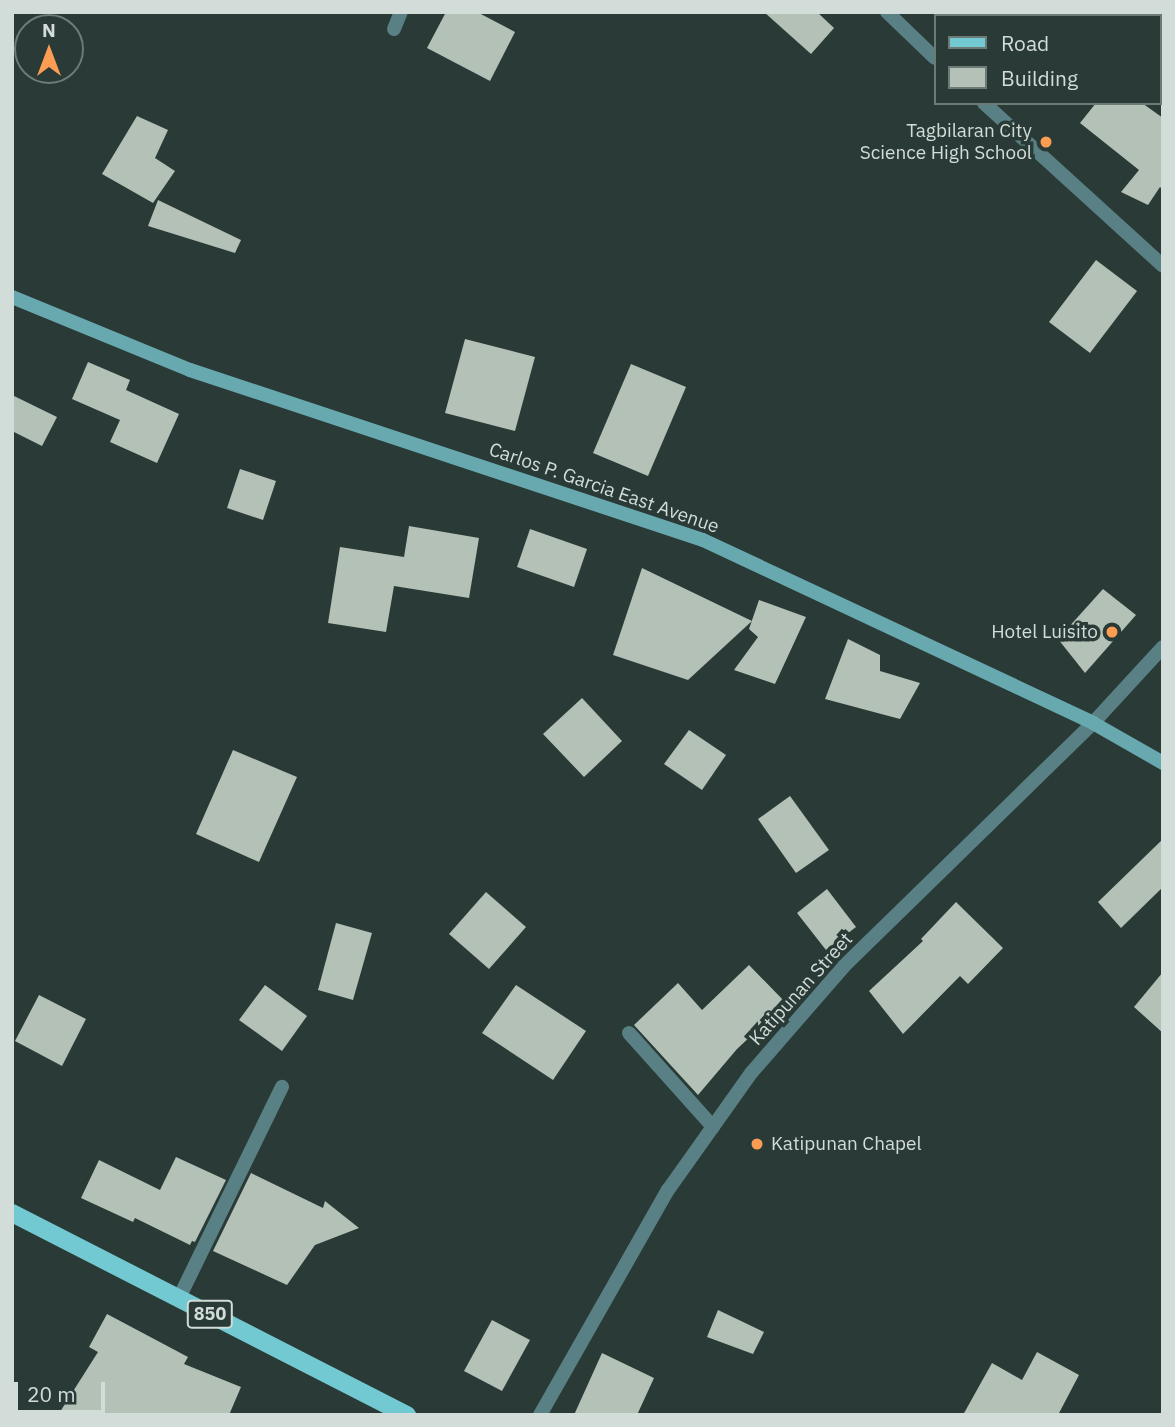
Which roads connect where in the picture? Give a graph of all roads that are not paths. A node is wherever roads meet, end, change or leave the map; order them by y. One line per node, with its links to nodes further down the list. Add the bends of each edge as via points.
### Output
1 (401, 12): 3 (street)
2 (887, 12): 4 (street)
3 (394, 29)
4 (934, 57)
5 (986, 105): 6 (street)
6 (1163, 267)
7 (12, 297): 9 (main road, Carlos P. Garcia East Avenue, via 190,370 703,540)
8 (1163, 646): 9 (street, Katipunan Street)
9 (1093, 723): 10 (main road, Carlos P. Garcia East Avenue); 13 (street, Katipunan Street, via 844,966 752,1072)
10 (1163, 763)
11 (629, 1033): 13 (street)
12 (282, 1087): 15 (street)
13 (713, 1127): 17 (street, Katipunan Street, via 668,1190)
14 (12, 1213): 15 (main road, 850)
15 (179, 1298): 16 (main road, 850)
16 (407, 1415)
17 (540, 1415)

